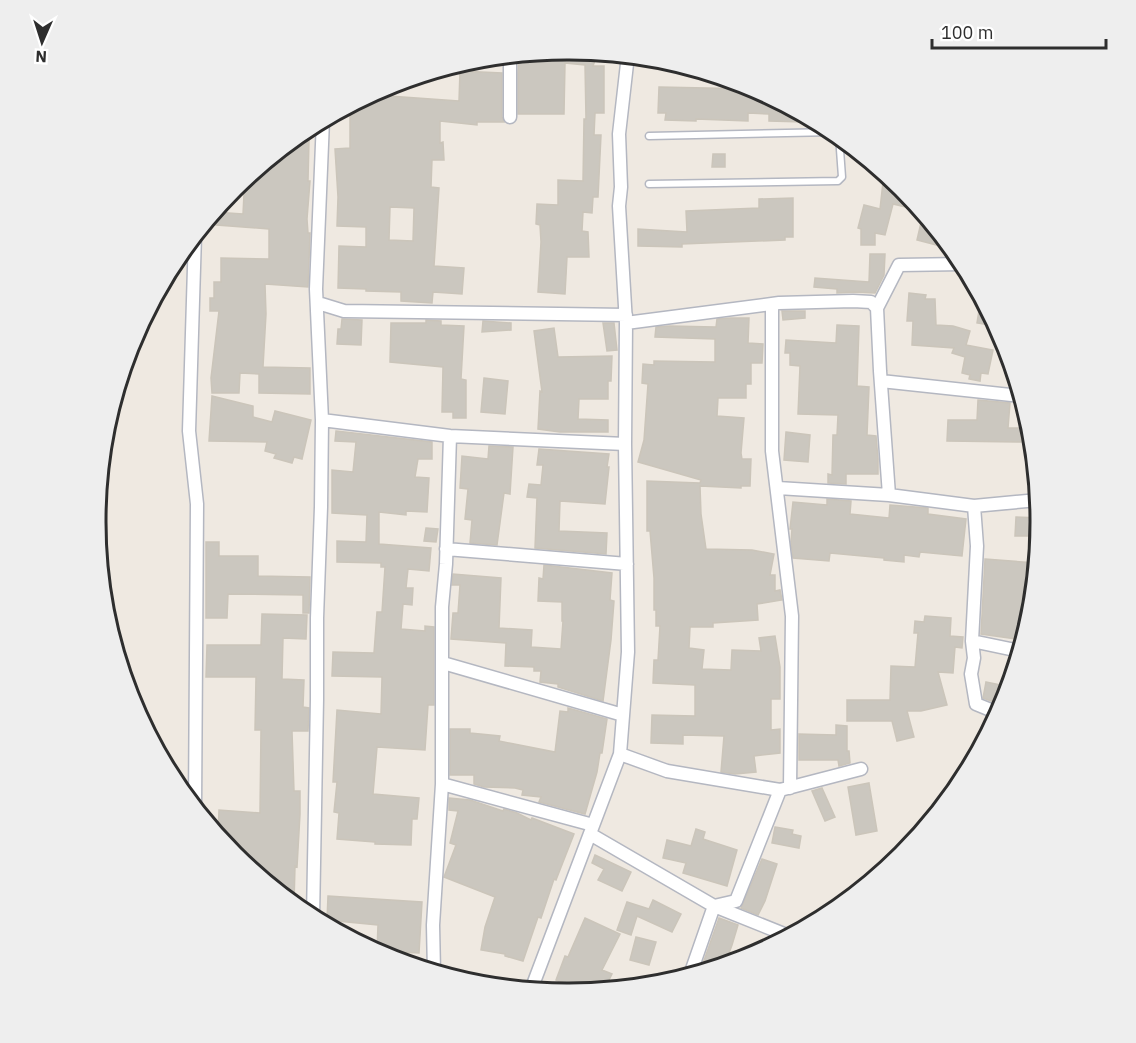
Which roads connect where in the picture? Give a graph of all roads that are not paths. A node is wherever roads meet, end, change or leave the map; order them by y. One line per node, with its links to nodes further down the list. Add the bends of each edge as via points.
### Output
1 (510, 64): 3 (street)
2 (627, 64): 14 (street, via 619,134)
3 (510, 117)
4 (323, 131): 11 (street)
5 (815, 132): 6 (lane)
6 (650, 135)
7 (840, 149): 8 (lane, via 842,177 838,181)
8 (649, 184)
9 (195, 251): 35 (street, via 189,431 197,504)
10 (951, 264): 13 (street, via 898,265)
11 (318, 303): 14 (street, via 344,311); 17 (street)
12 (772, 305): 13 (street, via 853,301 871,302); 14 (street); 20 (street, via 772,451)
13 (877, 308): 15 (street)
14 (626, 319): 19 (street)
15 (881, 381): 16 (street); 21 (street)
16 (1012, 395)
17 (322, 420): 18 (street); 37 (street)
18 (450, 436): 19 (street); 24 (street)
19 (625, 444): 25 (street)
20 (778, 488): 21 (street); 34 (street, via 792,616)
21 (889, 495): 23 (street)
22 (1029, 501): 23 (street)
23 (974, 506): 26 (street, via 977,546)
24 (446, 549): 25 (street); 28 (street)
25 (627, 564): 30 (street, via 628,652)
26 (972, 641): 27 (street); 29 (street, via 971,674 976,704)
27 (1011, 649)
28 (443, 663): 30 (street); 33 (street)
29 (989, 709)
30 (623, 715): 31 (street)
31 (620, 754): 34 (street, via 667,771); 36 (street)
32 (861, 769): 34 (street)
33 (442, 784): 36 (street); 40 (street, via 432,925)
34 (785, 789): 38 (street, via 736,902)
35 (195, 793)
36 (591, 829): 38 (street); 42 (street)
37 (313, 906)
38 (714, 906): 39 (street); 41 (street)
39 (778, 932)
40 (434, 963)
41 (693, 965)
42 (535, 982)

